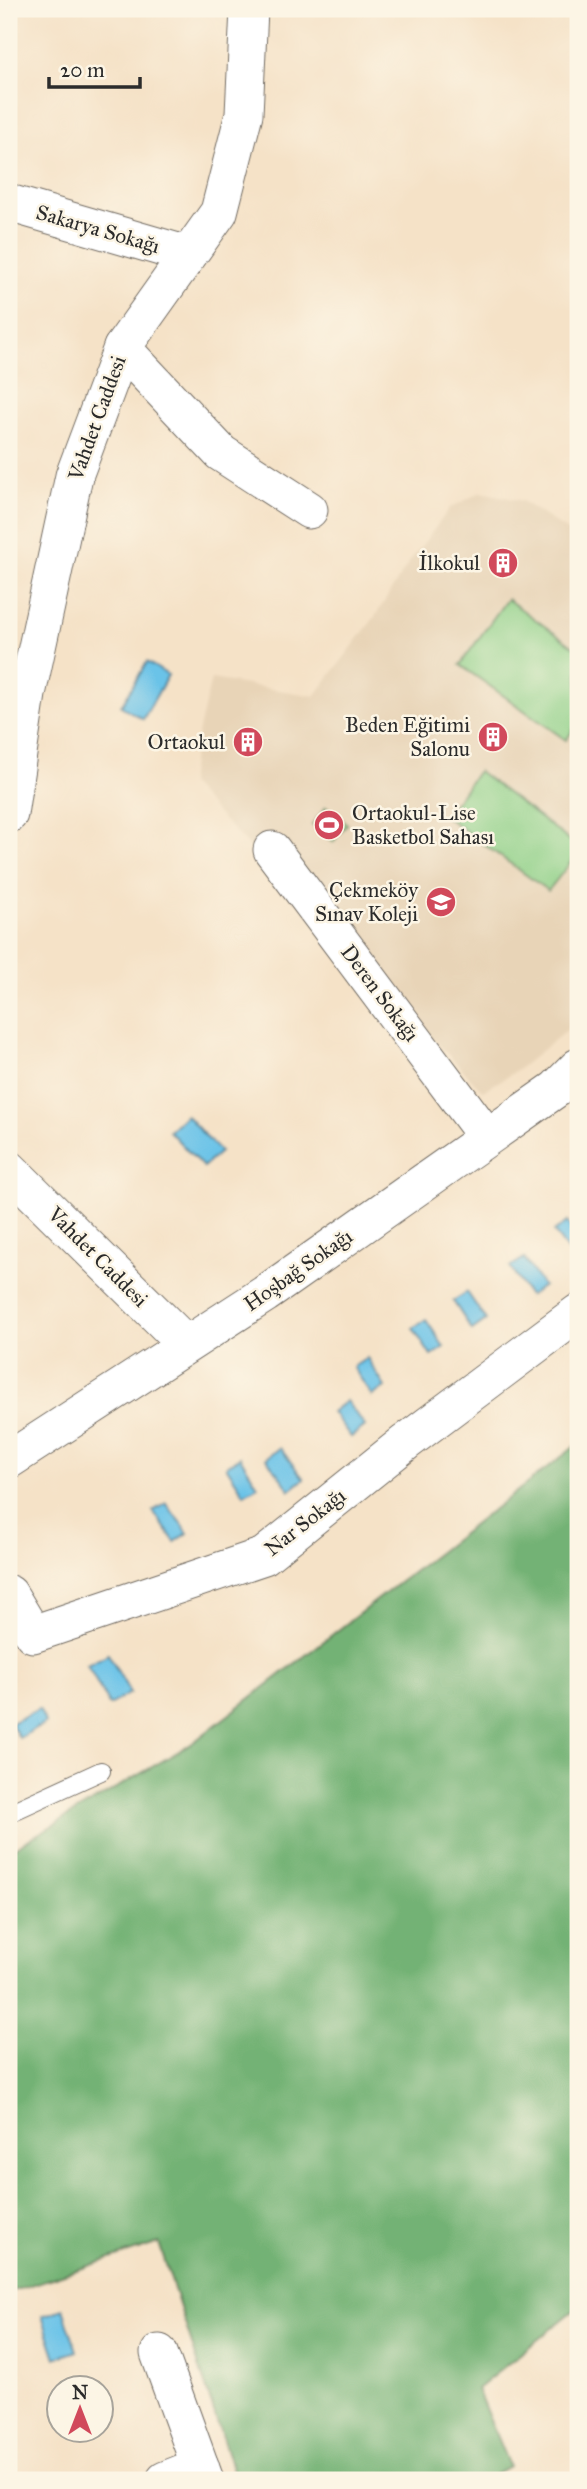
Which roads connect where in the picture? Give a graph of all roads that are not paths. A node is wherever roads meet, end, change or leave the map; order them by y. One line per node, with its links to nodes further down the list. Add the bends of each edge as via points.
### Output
1 (249, 9): 3 (street, Vahdet Caddesi, via 244,114 219,212)
2 (9, 203): 3 (street, Sakarya Sokağı)
3 (188, 255): 4 (street, Vahdet Caddesi)
4 (122, 348): 5 (street, via 220,453); 6 (street, Vahdet Caddesi, via 74,476 26,694)
5 (309, 510)
6 (9, 814)
7 (272, 850): 9 (street, Deren Sokağı)
8 (578, 1067): 9 (street, Hoşbağ Sokağı)
9 (487, 1137): 12 (street, Hoşbağ Sokağı, via 265,1294)
10 (9, 1169): 12 (street, Vahdet Caddesi)
11 (578, 1313): 14 (street, Nar Sokağı, via 264,1556 33,1634)
12 (186, 1344): 13 (street, Hoşbağ Sokağı)
13 (9, 1460)
14 (9, 1594)
15 (101, 1771): 16 (lane)
16 (9, 1813)
17 (159, 2353): 18 (street)
18 (203, 2473): 19 (street)
19 (165, 2480)

